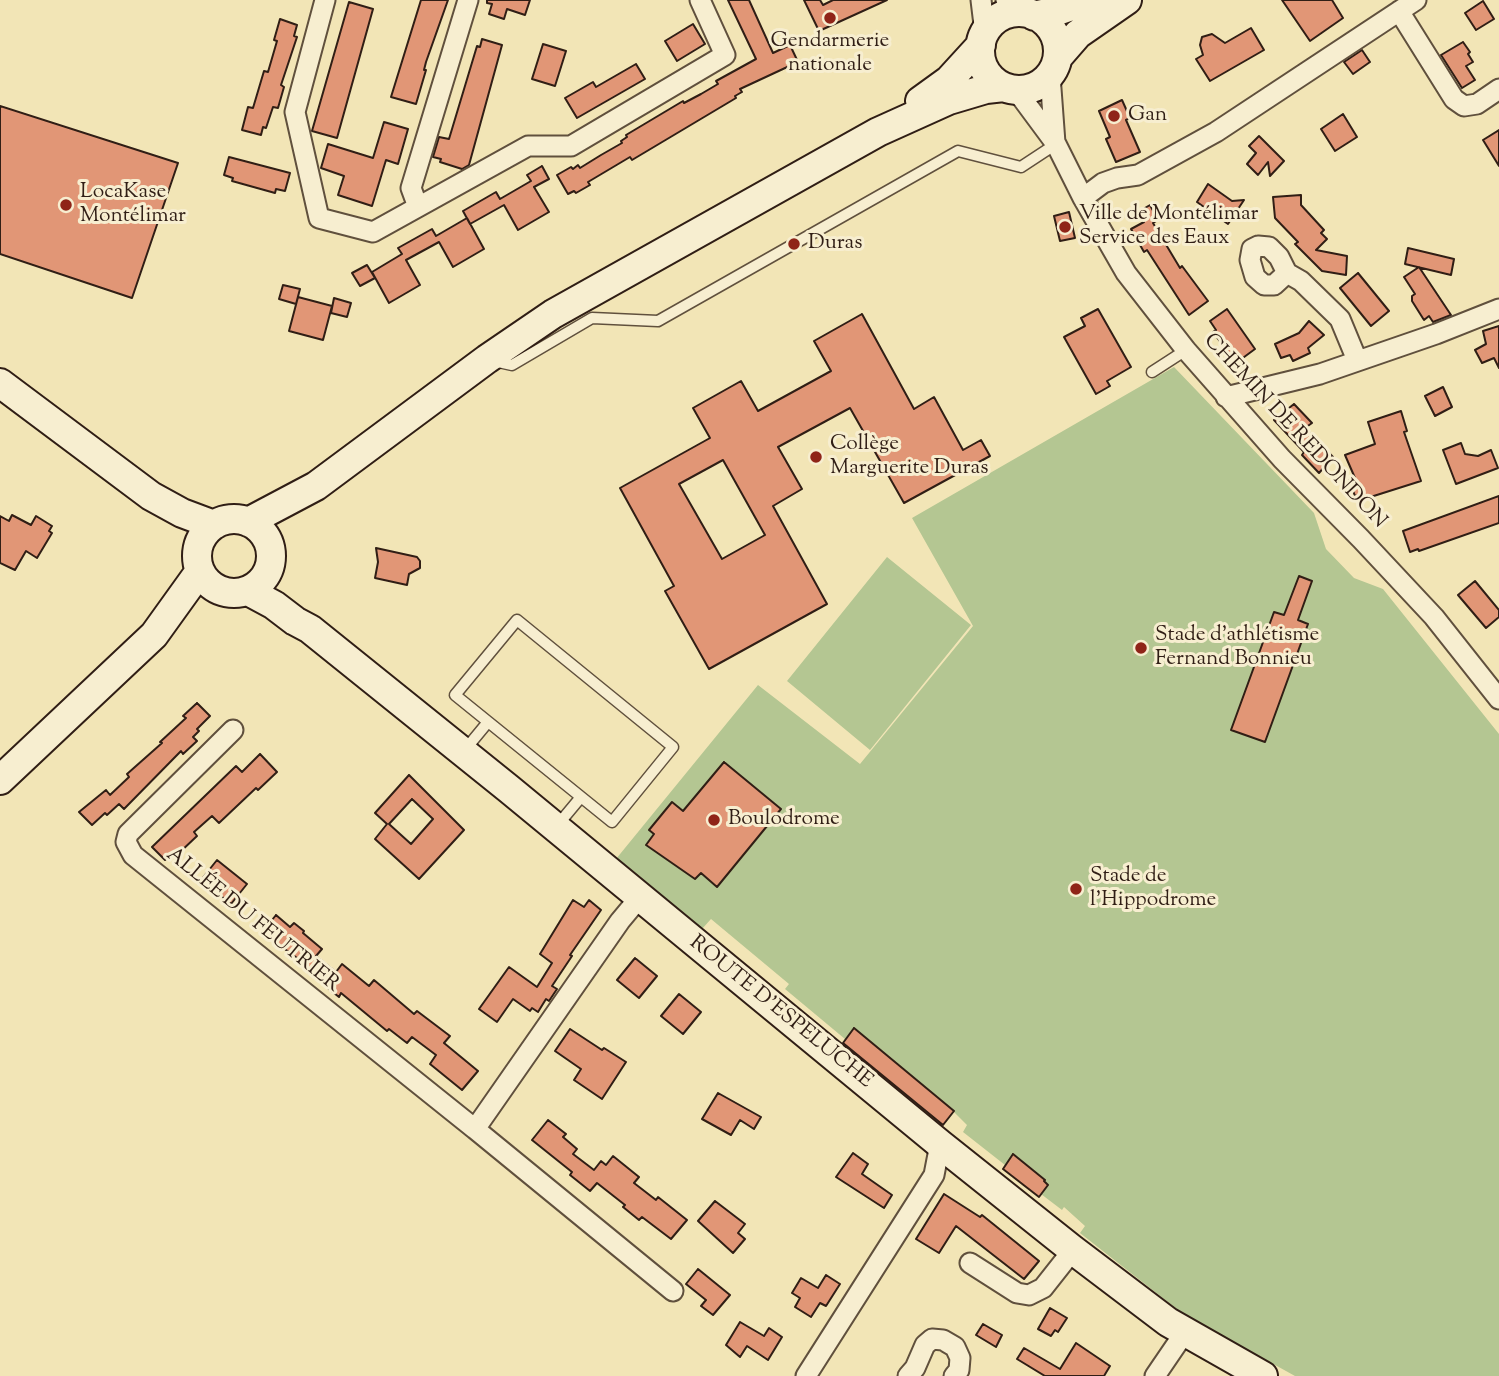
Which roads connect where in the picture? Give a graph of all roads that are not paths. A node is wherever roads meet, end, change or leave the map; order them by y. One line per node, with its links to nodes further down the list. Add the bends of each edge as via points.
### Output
1 (325, 0): 17 (street, via 295,112 319,218 373,233)
2 (468, 0): 17 (street, via 411,188)
3 (700, 0): 17 (street, via 725,55 571,146 528,146)
4 (981, 0): 10 (street)
5 (1089, 0): 8 (main road, via 1060,10)
6 (1127, 0): 11 (main road, via 1078,34)
7 (1416, 0): 9 (street)
8 (1021, 9): 10 (main road, via 1000,17); 11 (main road, via 1043,21 1055,37)
9 (1399, 11): 13 (street, via 1454,99 1464,106 1477,104); 16 (street, via 1216,132 1138,175 1103,183)
10 (983, 39): 12 (main road, via 985,70); 14 (main road, via 949,80)
11 (1054, 66): 12 (main road, via 1041,84); 15 (street, CHEMIN DE REDONDON)
12 (1010, 89): 14 (main road, via 986,89 949,100); 15 (street, CHEMIN DE REDONDON)
13 (1499, 89)
14 (878, 132): 21 (main road, via 552,314)
15 (1056, 144): 16 (street, CHEMIN DE REDONDON); 21 (lane, via 1021,167 958,151 658,321 592,318 512,365)
16 (1083, 198): 20 (street, CHEMIN DE REDONDON, via 1126,273)
17 (418, 207)
18 (1287, 273): 22 (street, via 1340,319)
19 (1499, 309): 22 (street)
20 (1186, 350): 23 (lane); 25 (street, CHEMIN DE REDONDON)
21 (487, 359): 26 (main road)
22 (1357, 360): 25 (street)
23 (1152, 372)
24 (0, 383): 27 (main road)
25 (1226, 397): 35 (street, CHEMIN DE REDONDON, via 1426,608)
26 (316, 486): 28 (main road); 30 (main road)
27 (151, 496): 29 (main road); 31 (main road)
28 (248, 522): 29 (main road, via 236,519); 30 (main road, via 266,537)
29 (214, 525): 31 (main road, via 201,539)
30 (270, 557): 32 (main road, via 265,577); 33 (main road, ROUTE D'ESPELUCHE)
31 (199, 560): 32 (main road, via 215,588); 34 (main road)
32 (236, 591): 33 (main road, ROUTE D'ESPELUCHE, via 274,605); 34 (main road)
33 (310, 629): 38 (main road, ROUTE D'ESPELUCHE)
34 (154, 635): 39 (main road)
35 (1499, 699)
36 (488, 722): 38 (lane); 40 (lane); 40 (lane, via 455,695 517,620 673,747 612,822)
37 (233, 730): 43 (street, ALLÉE DU FEUTRIER, via 128,834 126,842 133,855)
38 (463, 752): 41 (main road, ROUTE D'ESPELUCHE)
39 (0, 780)
40 (581, 797): 41 (lane)
41 (556, 827): 42 (main road, ROUTE D'ESPELUCHE)
42 (640, 897): 43 (street); 44 (main road, ROUTE D'ESPELUCHE)
43 (475, 1129): 47 (street, ALLÉE DU FEUTRIER)
44 (940, 1144): 45 (main road, ROUTE D'ESPELUCHE); 50 (street, via 934,1175)
45 (1073, 1250): 46 (street, via 1043,1288 1029,1295 1017,1293); 48 (main road, ROUTE D'ESPELUCHE)
46 (970, 1263)
47 (673, 1291)
48 (1185, 1332): 52 (street); 53 (main road, ROUTE D'ESPELUCHE)
49 (918, 1373): 51 (street, via 925,1345 932,1339 955,1347 960,1358)
50 (806, 1376)
51 (954, 1376)
52 (1155, 1376)
53 (1263, 1376)

